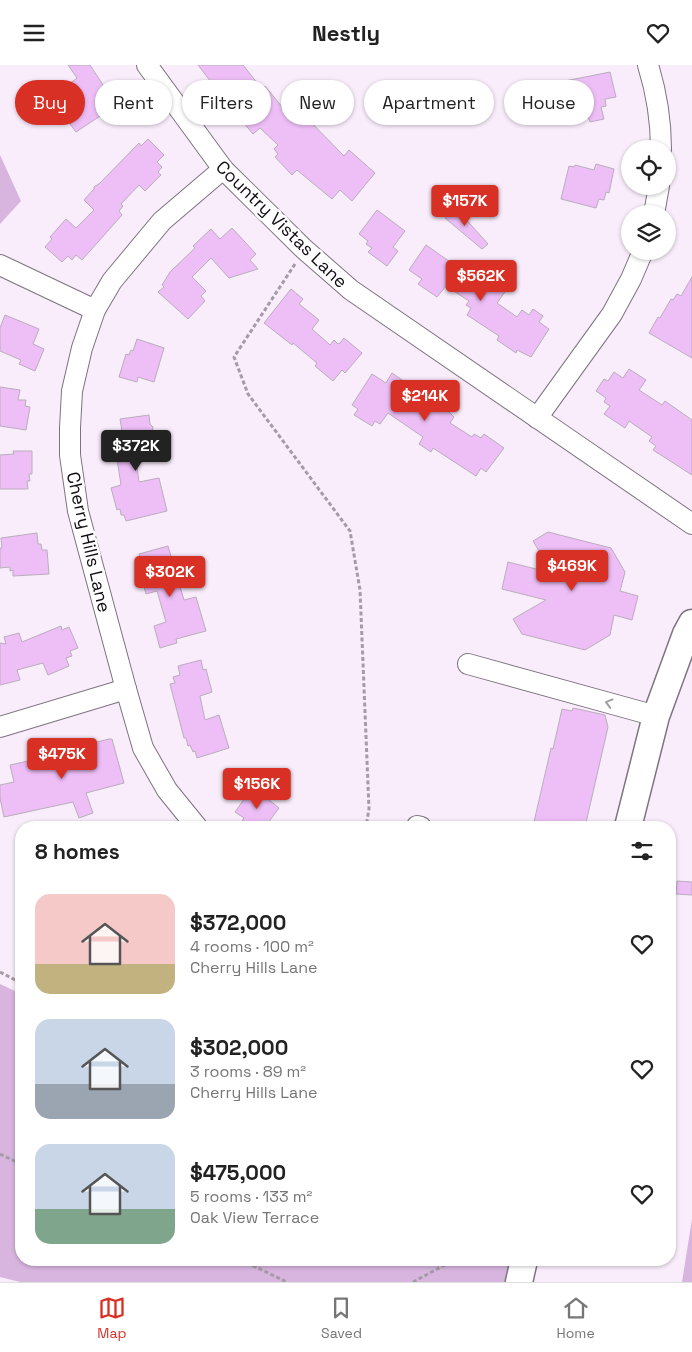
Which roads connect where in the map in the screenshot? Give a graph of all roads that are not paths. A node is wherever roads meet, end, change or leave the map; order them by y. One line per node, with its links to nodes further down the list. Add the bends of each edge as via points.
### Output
1 (147, 65): 4 (street, Country Vistas Lane)
2 (648, 65): 3 (street)
3 (660, 140)
4 (223, 169): 7 (street, Cherry Hills Lane, via 162,221 112,281); 8 (street, Country Vistas Lane, via 350,290)
5 (639, 260): 8 (street, via 612,314)
6 (0, 265): 7 (street)
7 (95, 310): 12 (street, Cherry Hills Lane, via 72,391 70,455 78,511)
8 (538, 418): 9 (street, Country Vistas Lane)
9 (692, 524)
10 (692, 623): 13 (main road)
11 (468, 664): 13 (street, one-way to 11)
12 (126, 689): 14 (street); 15 (street, Cherry Hills Lane, via 143,748 167,790)
13 (656, 715): 16 (main road)
14 (0, 727)
15 (192, 821)
16 (630, 821)
17 (523, 1266): 18 (main road)
18 (519, 1282)

